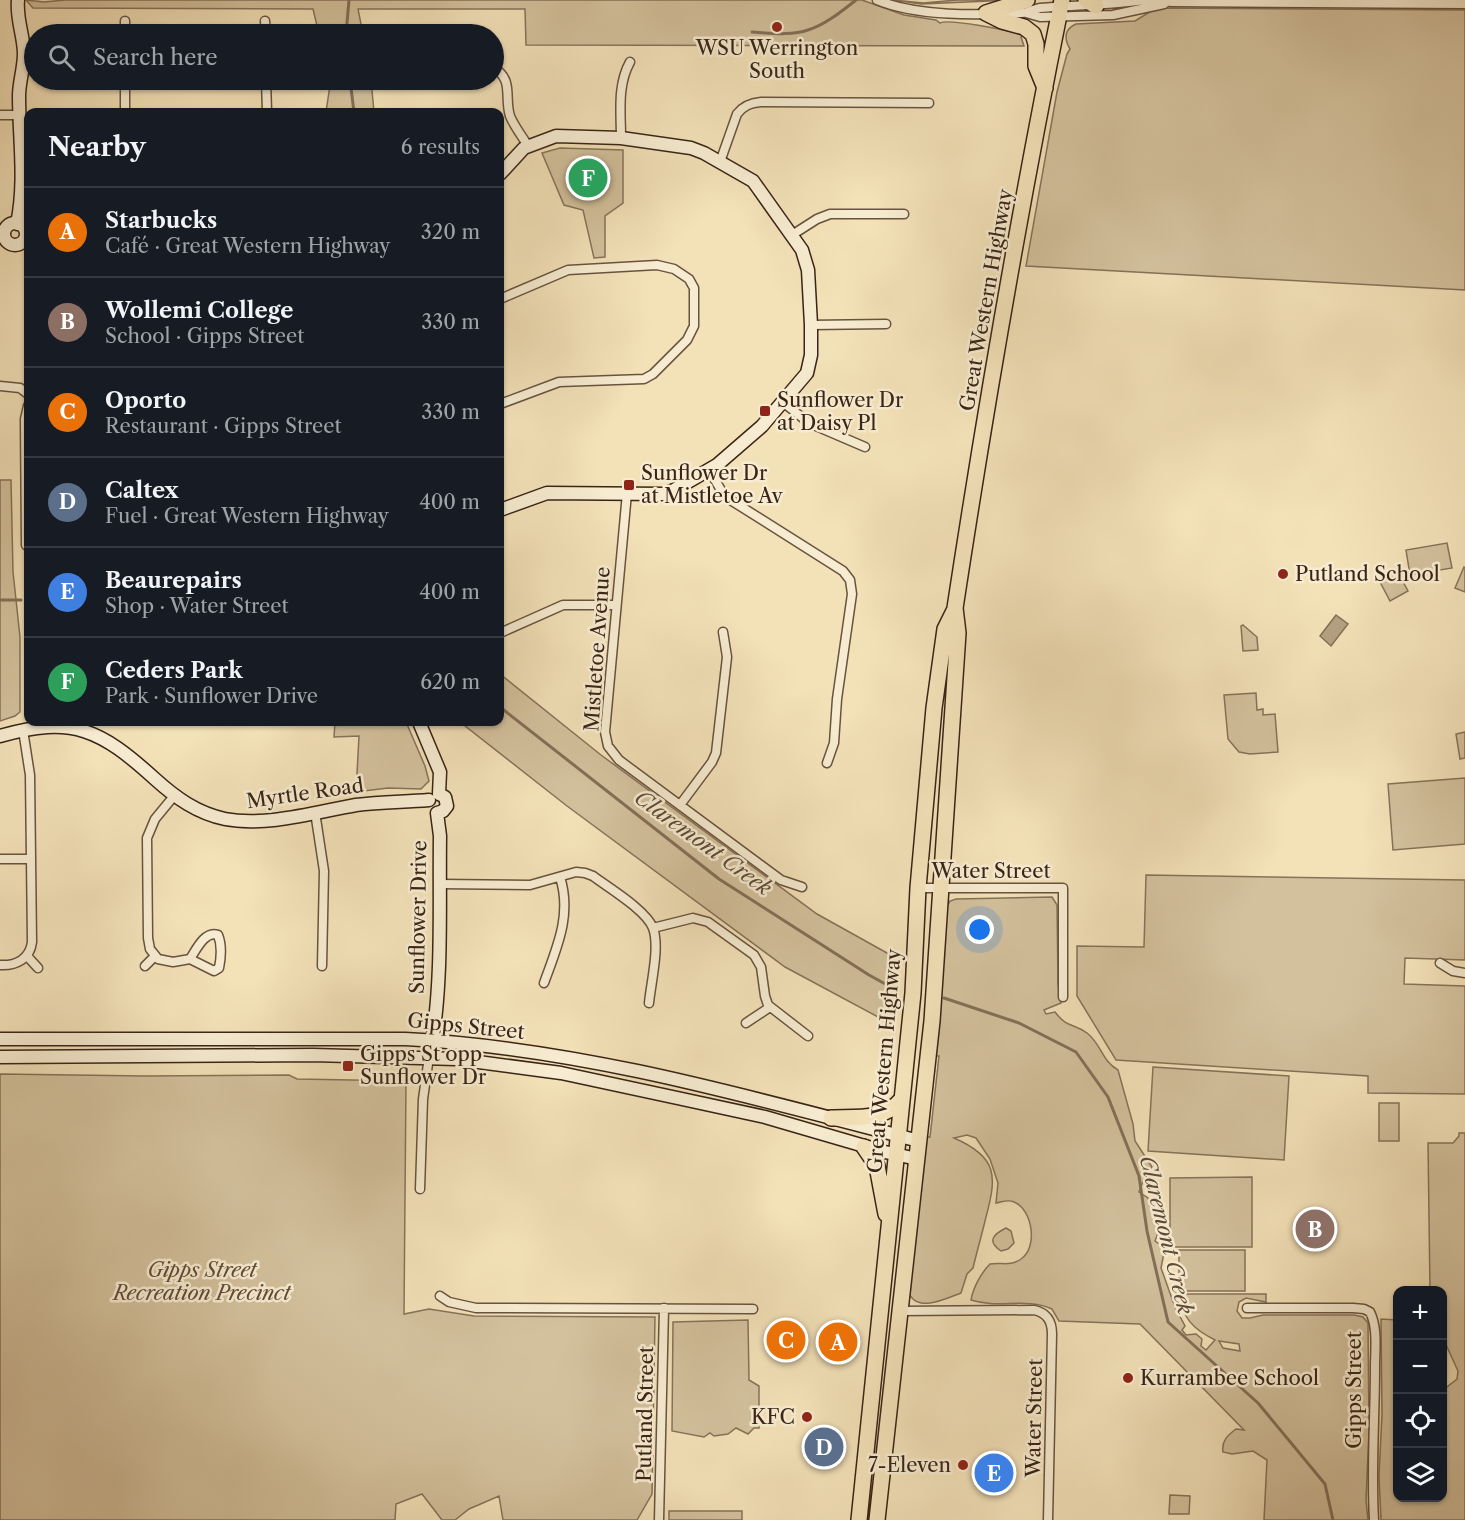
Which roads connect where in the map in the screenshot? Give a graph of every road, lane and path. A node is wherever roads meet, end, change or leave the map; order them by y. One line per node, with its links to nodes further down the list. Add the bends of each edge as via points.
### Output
1 (18, 0): 20 (street, via 24,56)
2 (877, 0): 10 (street, via 909,10)
3 (1147, 0): 5 (street); 6 (street)
4 (1271, 1): 5 (street); 7 (street)
5 (1172, 2): 9 (street, via 1113,15)
6 (1091, 3): 9 (street)
7 (1465, 4)
8 (1027, 6): 9 (street, via 1034,17); 10 (highway)
9 (1060, 8): 13 (highway, Great Western Highway)
10 (986, 13): 13 (highway, via 1033,34 1036,66)
11 (630, 62): 21 (street, via 622,83)
12 (504, 77): 22 (street, via 509,113)
13 (1045, 88): 43 (highway, Great Western Highway)
14 (125, 90): 17 (street)
15 (266, 90): 18 (street)
16 (929, 103): 23 (street, via 750,104 737,114)
17 (125, 108)
18 (267, 108)
19 (0, 115): 20 (street)
20 (20, 115): 26 (street, via 23,180)
21 (621, 138): 22 (street, via 556,136); 23 (street, via 690,148)
22 (528, 146): 24 (street)
23 (720, 162): 29 (street, via 753,181)
24 (504, 170)
25 (904, 214): 29 (street, via 830,214)
26 (17, 224): 27 (street); 28 (street, via 8,226)
27 (24, 230)
28 (2, 234): 30 (street, via 12,245)
29 (792, 235): 33 (street, via 806,260)
30 (24, 241)
31 (504, 297): 36 (street, via 568,270 662,266 685,275 695,293 692,333 653,374 644,379 559,382)
32 (886, 324): 33 (street)
33 (811, 325): 37 (street, via 807,374)
34 (0, 386): 35 (street)
35 (24, 391)
36 (504, 403)
37 (784, 403): 38 (street, via 809,423); 39 (street)
38 (865, 447)
39 (710, 471): 40 (street, via 669,492); 49 (street, via 729,500 843,571 850,580 852,594 834,743)
40 (627, 494): 41 (street, via 547,493); 42 (street, Mistletoe Avenue)
41 (504, 506)
42 (616, 605): 44 (street, via 563,605); 52 (street, Mistletoe Avenue, via 607,742 619,760)
43 (955, 608): 59 (highway, Great Western Highway, via 945,630 937,686); 60 (highway, Great Western Highway, via 958,633)
44 (504, 631)
45 (723, 632): 52 (street, via 726,657 716,753)
46 (421, 726): 51 (street, via 440,772)
47 (23, 730): 48 (street, Myrtle Road); 50 (street, Myrtle Road, via 63,727 96,735 123,750); 55 (street, via 30,767)
48 (0, 736)
49 (827, 763)
50 (174, 796): 53 (street, Myrtle Road, via 201,812 238,821); 63 (street, via 155,819 147,838 148,938)
51 (434, 797): 53 (street, Myrtle Road); 57 (street, Sunflower Drive, via 430,809 437,813 440,836)
52 (680, 805): 58 (street, Mistletoe Avenue, via 781,880)
53 (315, 812): 68 (street, via 324,870)
54 (0, 859): 55 (street)
55 (31, 859): 62 (street, via 32,942)
56 (560, 877): 57 (street, via 530,885); 61 (street, via 576,872 588,874 643,914); 71 (street, via 565,895 563,930)
57 (439, 884): 78 (street, Sunflower Drive)
58 (802, 887)
59 (918, 888): 60 (street, Water Street); 81 (highway, Great Western Highway)
60 (942, 888): 72 (street, Water Street, via 1063,888); 84 (highway, Great Western Highway)
61 (653, 928): 73 (street); 74 (street, via 693,918 708,922 757,959)
62 (27, 956): 66 (street, via 16,963); 69 (street)
63 (155, 956): 64 (street, via 173,962); 67 (street)
64 (190, 959): 64 (street, via 211,971 218,969 218,935 208,935)
65 (1440, 963): 70 (street)
66 (0, 965)
67 (145, 966)
68 (322, 966)
69 (38, 968)
70 (1465, 973)
71 (544, 983)
72 (1063, 997)
73 (649, 1003)
74 (770, 1007): 75 (street); 76 (street)
75 (746, 1023)
76 (808, 1036)
77 (0, 1039): 78 (street, Gipps Street)
78 (432, 1040): 80 (street, Sunflower Drive); 82 (street, Gipps Street, via 563,1056 719,1089)
79 (0, 1057): 80 (street, Gipps Street)
80 (429, 1057): 85 (street, Gipps Street, via 561,1073 765,1117); 88 (street, Gipps Street, via 423,1099)
81 (902, 1099): 82 (highway, via 894,1109 881,1114); 83 (highway, Great Western Highway)
82 (831, 1118): 83 (street, Gipps Street)
83 (898, 1136): 84 (street, Gipps Street); 86 (highway, Great Western Highway)
84 (919, 1141): 87 (highway, Great Western Highway)
85 (864, 1147): 86 (street, Gipps Street); 89 (highway, via 877,1166)
86 (897, 1155): 87 (street, Gipps Street); 89 (highway, Great Western Highway)
87 (917, 1160): 94 (highway, Great Western Highway)
88 (420, 1190)
89 (888, 1228): 96 (highway, Great Western Highway)
90 (440, 1296): 91 (street, via 476,1308)
91 (664, 1308): 93 (street); 95 (street, Putland Street)
92 (1246, 1308): 99 (street, Gipps Street, via 1353,1308 1370,1312 1375,1327)
93 (753, 1309)
94 (898, 1311): 97 (highway, Great Western Highway); 98 (street, Water Street, via 1034,1310 1048,1317 1052,1326)
95 (658, 1520)
96 (859, 1520)
97 (877, 1520)
98 (1048, 1520)
99 (1374, 1520)

